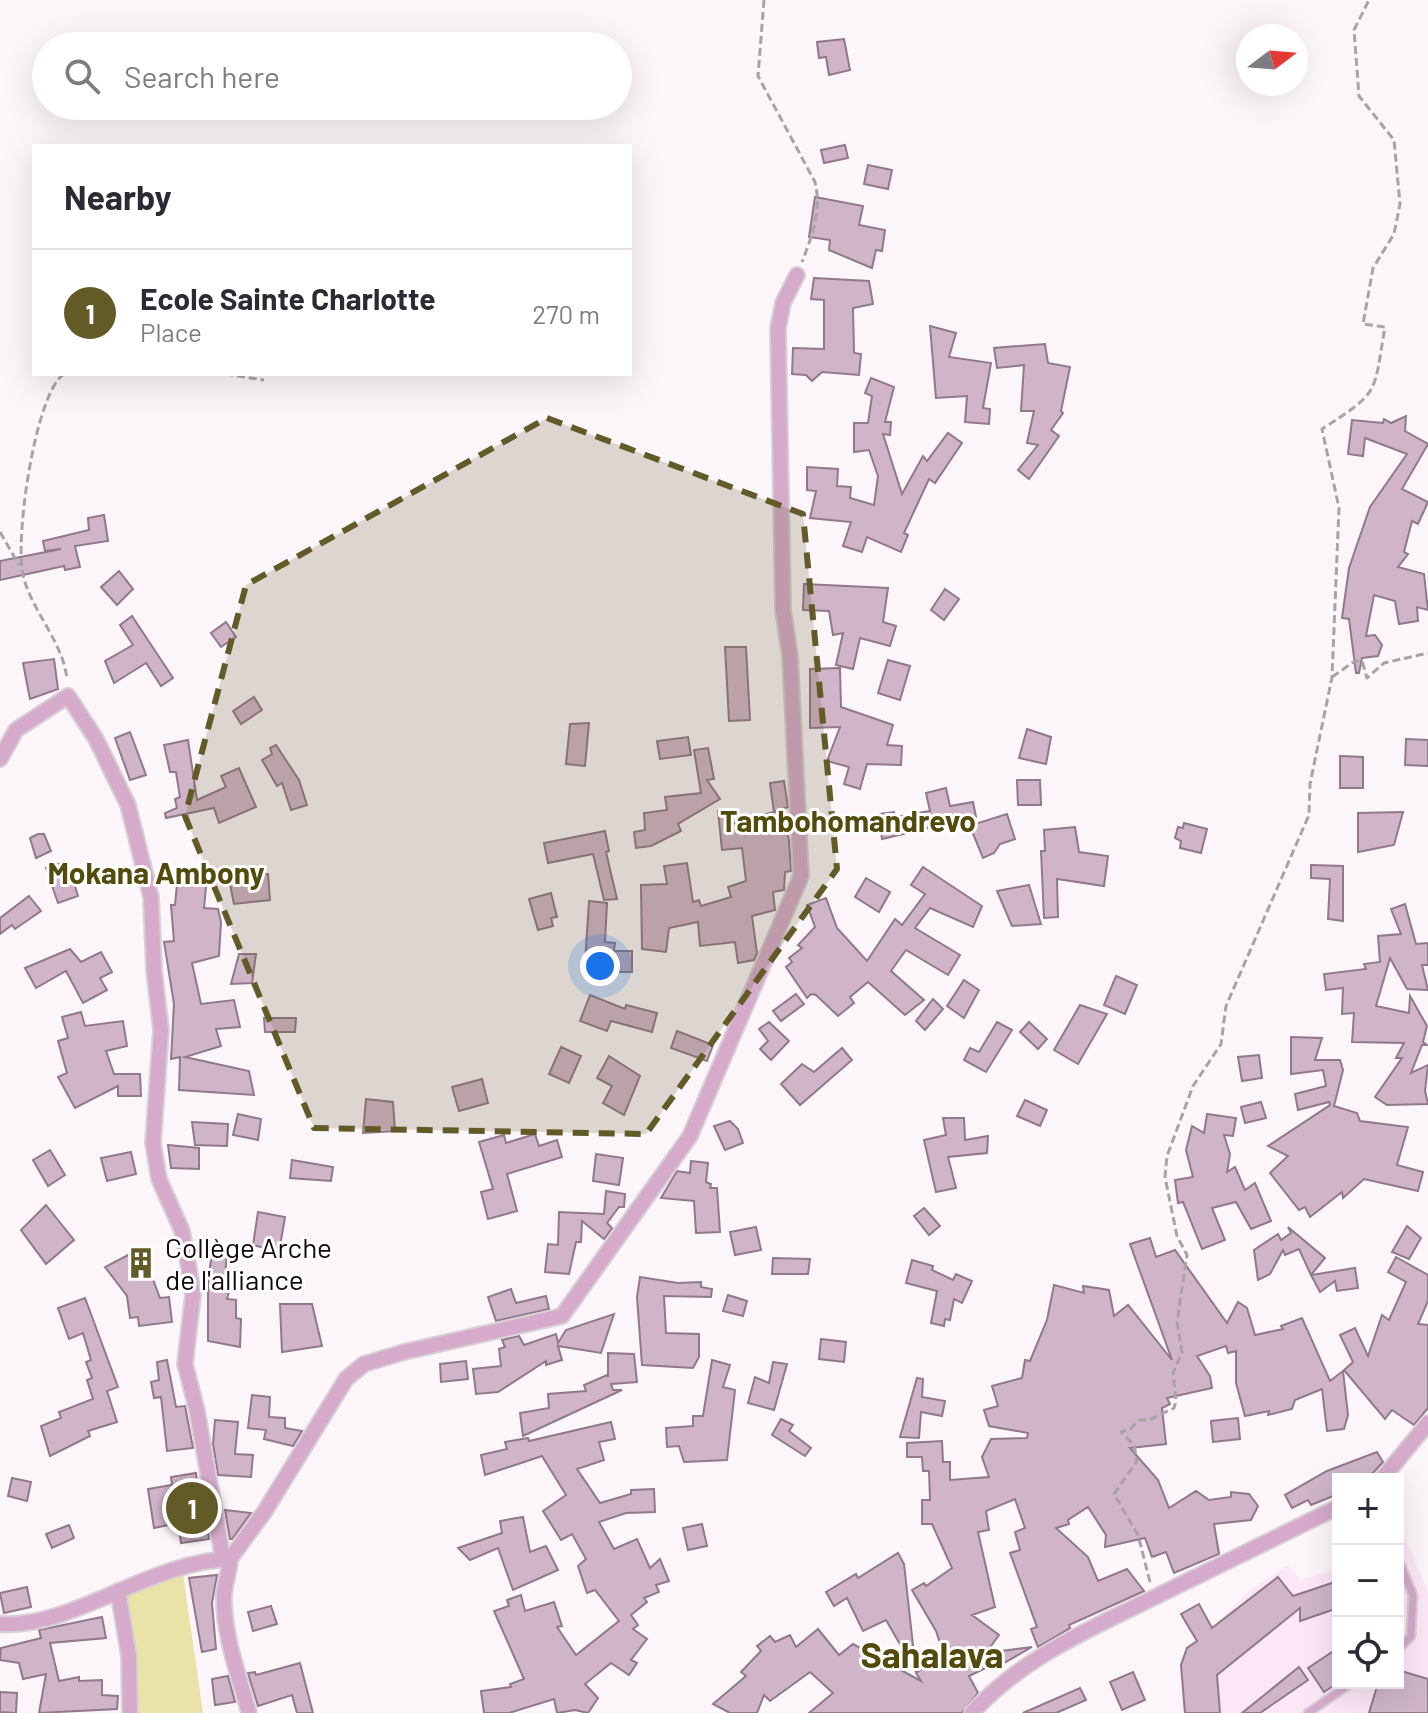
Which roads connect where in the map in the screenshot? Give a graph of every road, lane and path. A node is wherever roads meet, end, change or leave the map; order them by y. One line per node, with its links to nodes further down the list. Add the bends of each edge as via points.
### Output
1 (764, 0): 3 (path, via 758,76 819,198 813,234)
2 (1369, 0): 10 (path, via 1354,30 1359,96 1394,140 1400,204 1394,234 1373,268 1363,324 1385,327 1374,390 1365,402 1322,429 1339,508)
3 (797, 275): 16 (street, via 778,328 783,610 801,876 690,1136 562,1316 377,1360 346,1379 265,1511)
4 (62, 376): 8 (path, via 51,385 32,456)
5 (238, 376): 6 (path)
6 (264, 380)
7 (0, 532): 8 (path)
8 (21, 568): 11 (path, via 61,656)
9 (1428, 653): 10 (path, via 1384,663 1367,678 1362,661 1355,661)
10 (1332, 677): 19 (path, via 1310,784 1309,815 1226,1006 1221,1044 1193,1086 1167,1156 1165,1177 1177,1236 1187,1255 1177,1322 1181,1358 1173,1373 1176,1401 1174,1408 1121,1432 1134,1445 1137,1461 1114,1494 1138,1535)
11 (68, 696): 12 (street, via 16,730); 16 (street, via 128,805 151,897 161,1030 153,1143 159,1179 182,1231 188,1263 193,1295 185,1364)
12 (0, 759)
13 (1428, 1423): 14 (street)
14 (1387, 1473)
15 (1332, 1510): 19 (street)
16 (226, 1559): 18 (street, via 180,1565); 24 (street, via 230,1575 223,1594 231,1649)
17 (1404, 1573): 21 (lane, via 1413,1595 1411,1636)
18 (118, 1591): 20 (street, via 43,1619); 23 (street, via 129,1656)
19 (1155, 1597): 25 (street, via 1029,1663)
20 (0, 1624)
21 (1404, 1643)
22 (1342, 1689): 26 (lane)
23 (130, 1713)
24 (249, 1713)
25 (972, 1713)
26 (1308, 1713)

